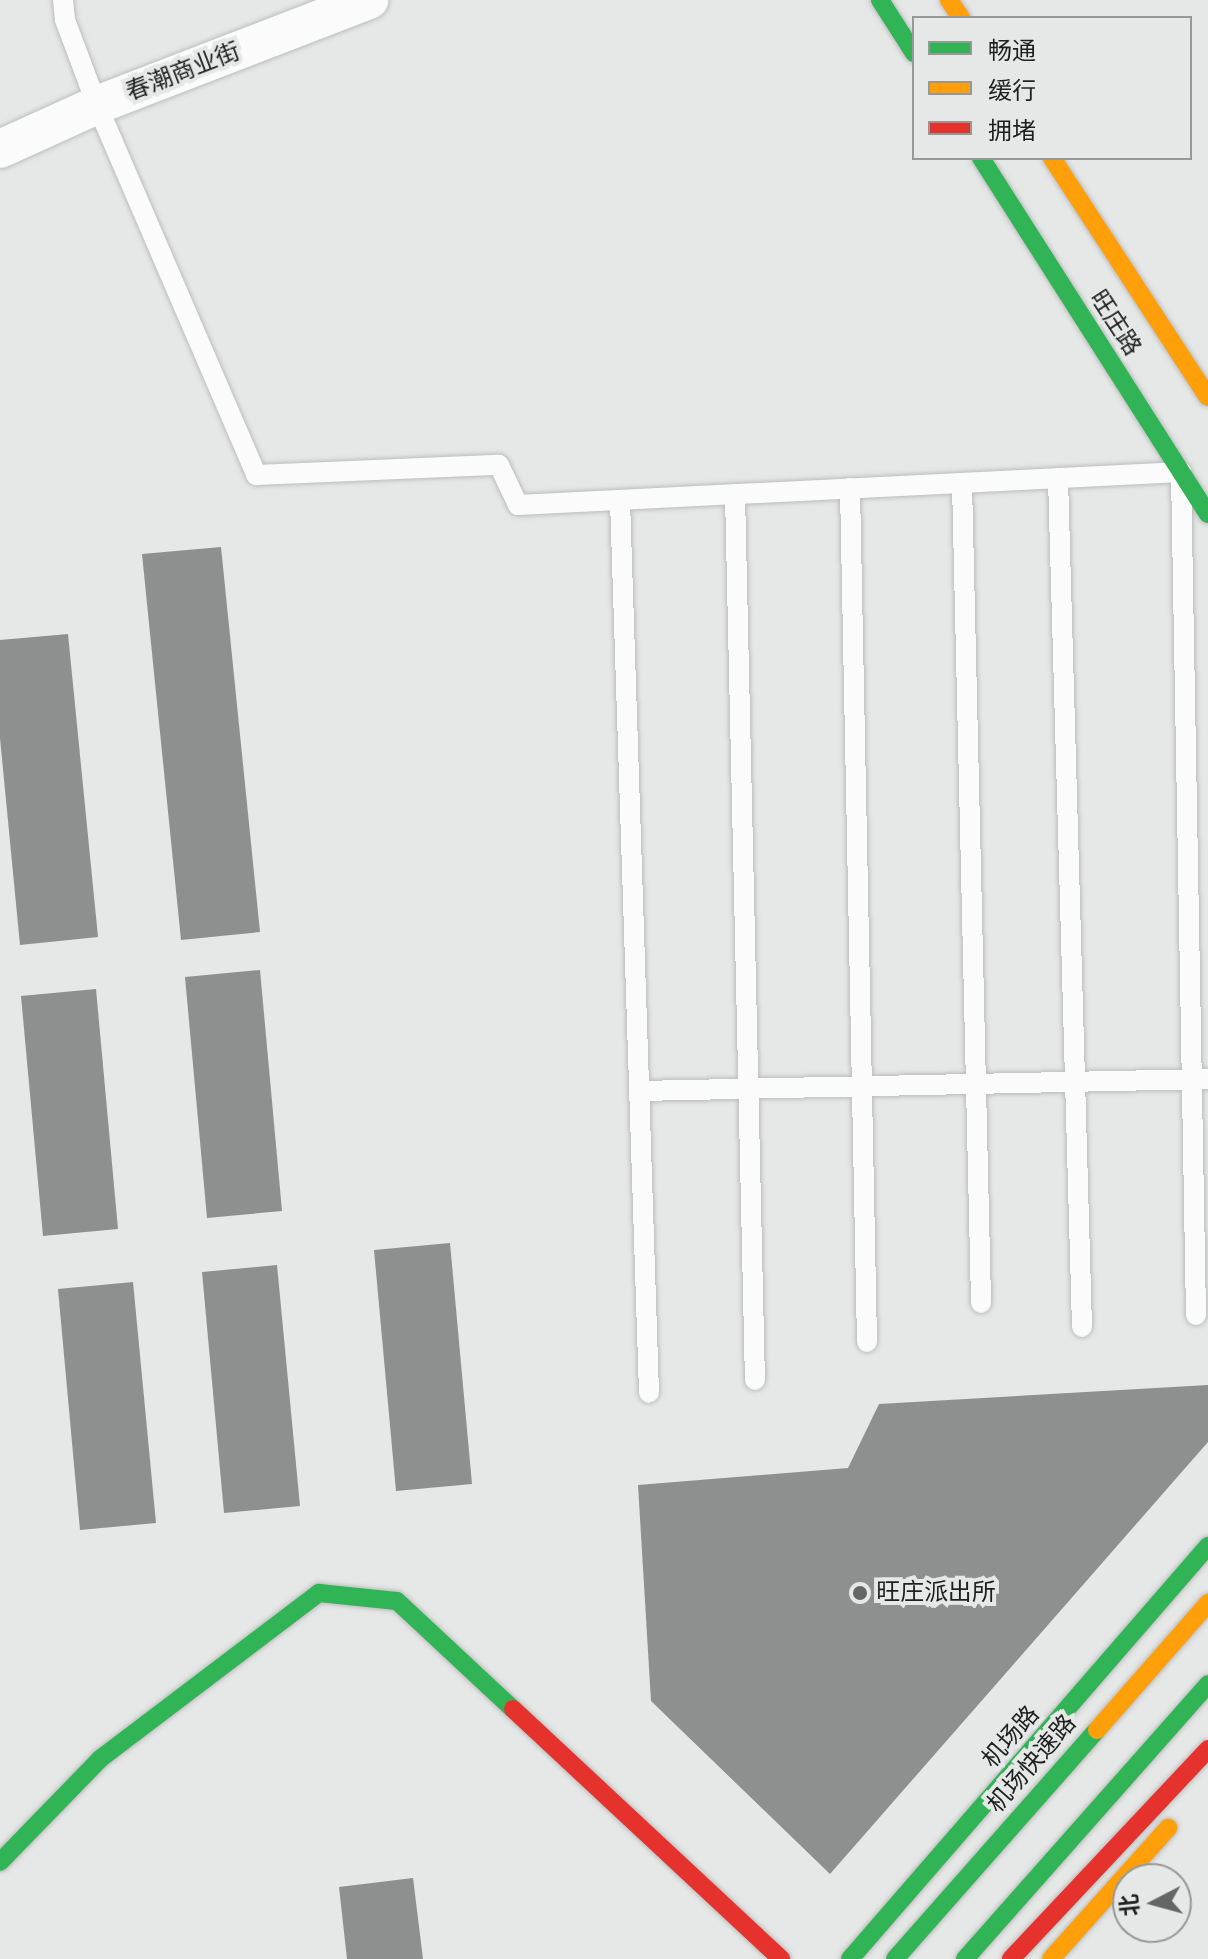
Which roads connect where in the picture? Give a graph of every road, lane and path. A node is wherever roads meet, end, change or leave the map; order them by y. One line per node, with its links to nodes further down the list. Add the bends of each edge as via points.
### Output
1 (63, 0): 5 (lane, via 65,20)
2 (369, 0): 5 (street, 春潮商业街)
3 (880, 0): 4 (main road)
4 (912, 50)
5 (97, 105): 6 (street, 春潮商业街); 15 (lane, via 256,475 499,465 518,505)
6 (0, 149)
7 (982, 160): 10 (main road, 旺庄路)
8 (1053, 160): 9 (main road, 旺庄路)
9 (1208, 397)
10 (1181, 472): 11 (lane); 16 (main road, 旺庄路); 17 (lane)
11 (1058, 478): 12 (lane); 18 (lane)
12 (962, 483): 13 (lane); 19 (lane)
13 (850, 488): 14 (lane); 20 (lane)
14 (735, 494): 15 (lane); 21 (lane)
15 (620, 500): 22 (lane)
16 (1208, 514)
17 (1200, 1079): 18 (lane); 24 (lane)
18 (1075, 1082): 19 (lane); 25 (lane)
19 (975, 1085): 20 (lane); 23 (lane)
20 (863, 1088): 21 (lane); 26 (lane)
21 (749, 1090): 22 (lane); 27 (lane)
22 (639, 1091): 28 (lane)
23 (981, 1303)
24 (1196, 1315)
25 (1082, 1327)
26 (867, 1342)
27 (755, 1380)
28 (649, 1393)
29 (1208, 1546): 36 (main road, 机场路)
30 (1208, 1603): 37 (main road, 机场快速路)
31 (1208, 1684): 38 (main road)
32 (1208, 1749): 39 (main road)
33 (1184, 1808): 40 (main road)
34 (0, 1862): 35 (main road, via 100,1759 319,1593 397,1601)
35 (781, 1959)
36 (850, 1959)
37 (895, 1959)
38 (965, 1959)
39 (1011, 1959)
40 (1051, 1959)

